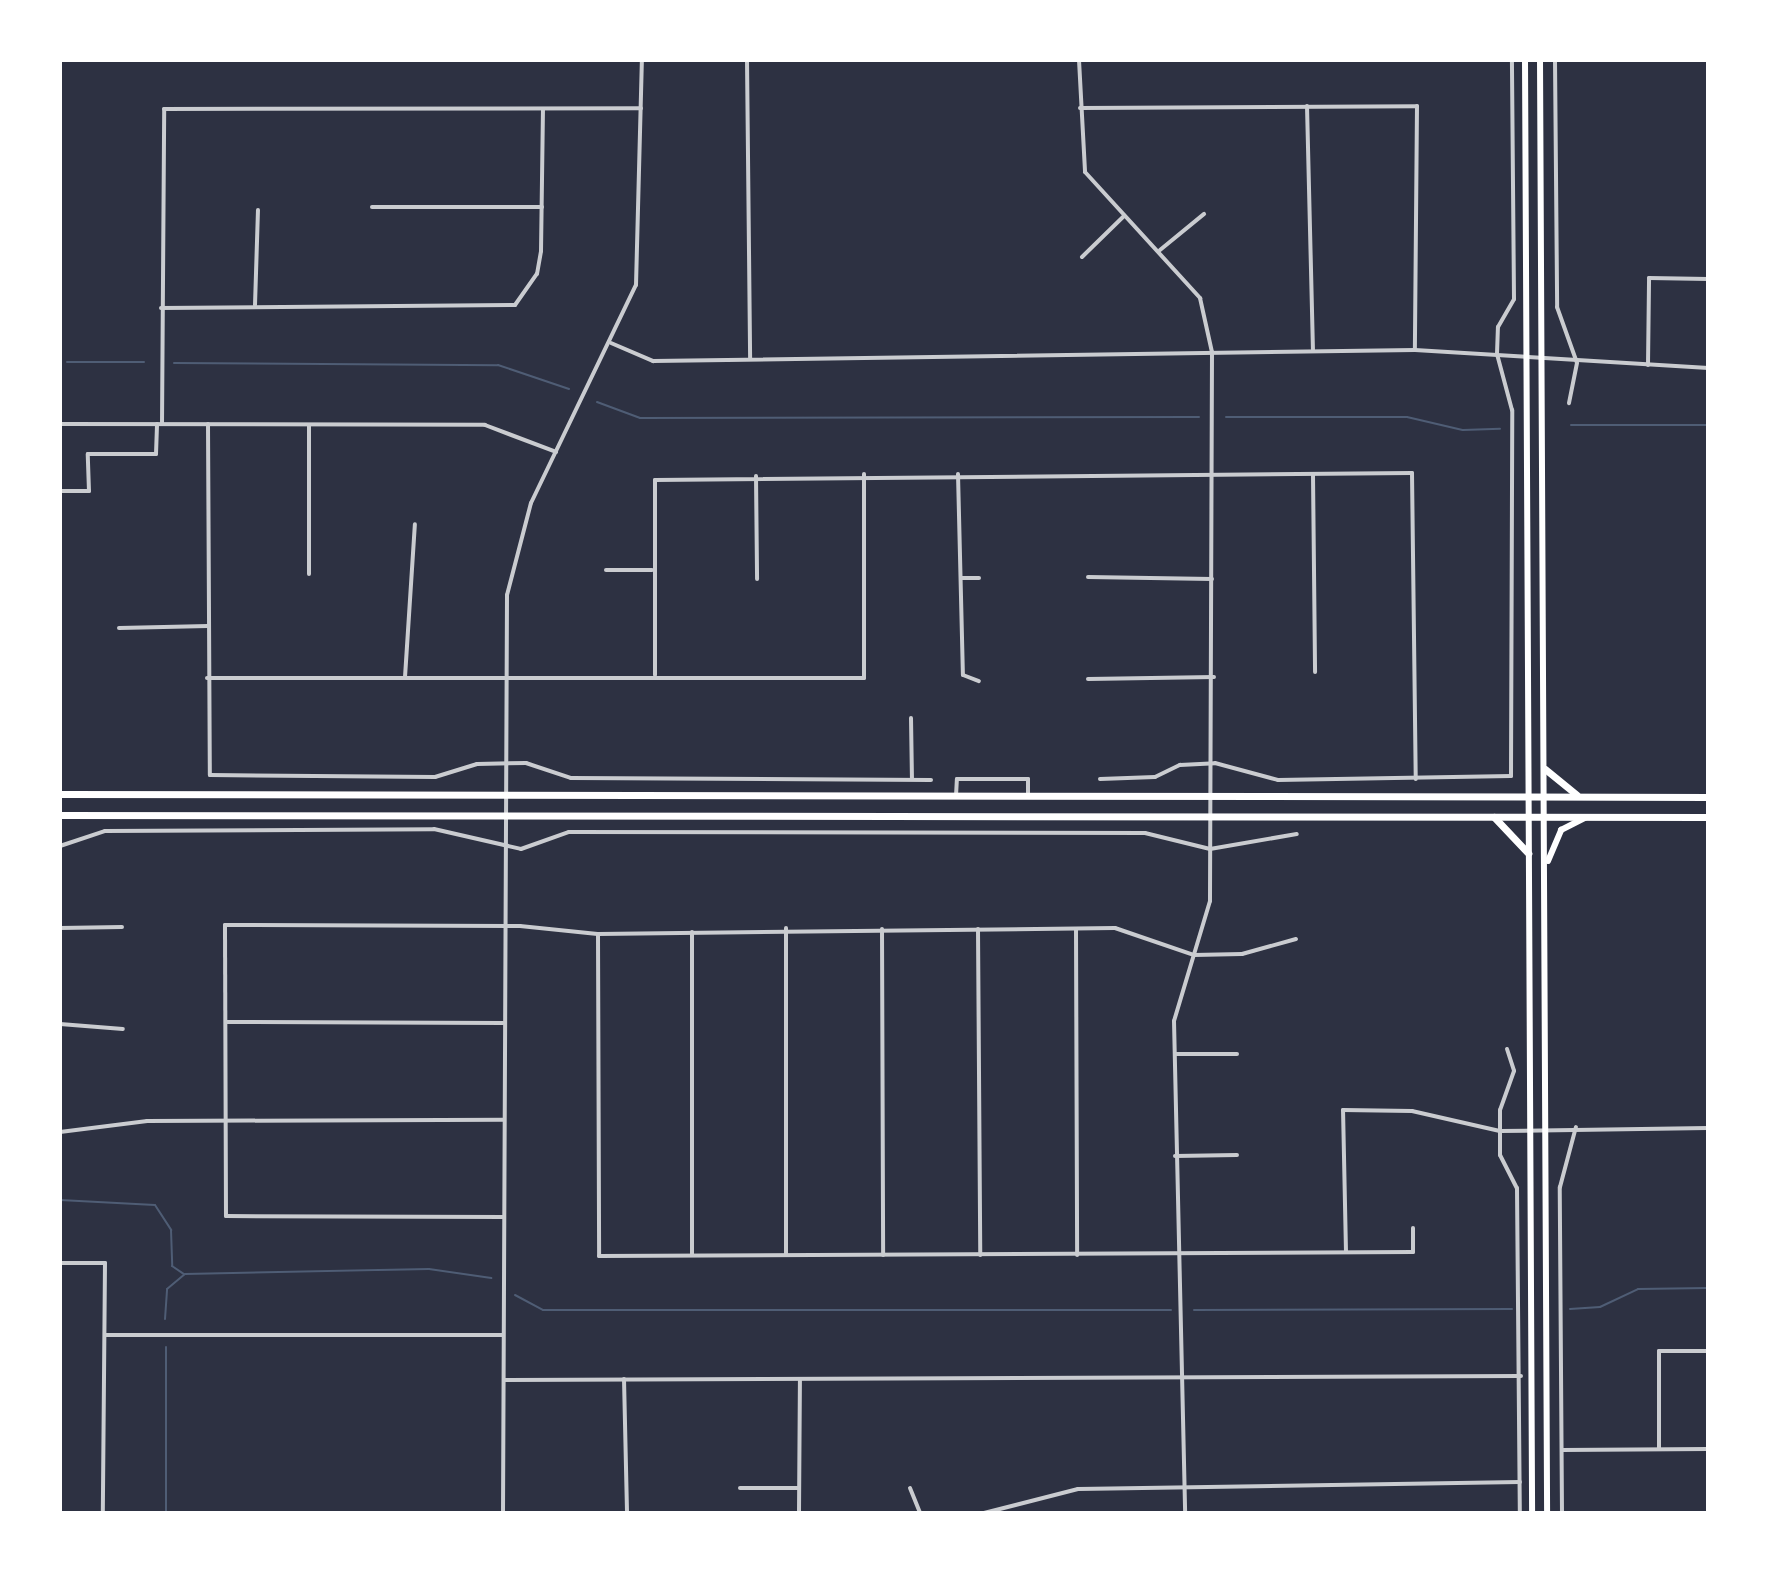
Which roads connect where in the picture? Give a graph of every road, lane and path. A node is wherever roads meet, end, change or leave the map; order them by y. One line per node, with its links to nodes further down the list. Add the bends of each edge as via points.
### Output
1 (642, 60): 9 (street)
2 (747, 60): 28 (street)
3 (1079, 60): 10 (street)
4 (1512, 60): 26 (street, via 1514,299 1498,327)
5 (1525, 60): 27 (main road)
6 (1540, 60): 29 (main road)
7 (1555, 60): 30 (street, via 1557,307)
8 (1307, 106): 10 (street); 23 (street, via 1417,106); 24 (street)
9 (642, 108): 11 (street); 22 (street, via 641,260)
10 (1080, 108): 16 (street, via 1085,172)
11 (543, 109): 13 (street); 21 (street, via 164,109)
12 (372, 207): 13 (street)
13 (542, 207): 20 (street, via 537,274 515,305)
14 (258, 210): 20 (street)
15 (1204, 214): 17 (street)
16 (1124, 216): 17 (street); 18 (street)
17 (1160, 250): 25 (street, via 1200,298)
18 (1082, 257)
19 (1708, 279): 31 (street, via 1649,278)
20 (255, 305): 21 (street)
21 (161, 308): 35 (street)
22 (611, 343): 28 (street, via 653,361); 38 (street)
23 (1415, 350): 24 (street); 26 (street)
24 (1313, 351): 25 (street)
25 (1212, 352): 28 (street); 41 (street)
26 (1497, 354): 27 (street); 69 (street, via 1512,410 1511,776)
27 (1527, 357): 29 (street); 77 (main road)
28 (750, 358)
29 (1543, 359): 30 (street); 67 (main road)
30 (1577, 363): 31 (street); 33 (street)
31 (1648, 366): 32 (street)
32 (1708, 368)
33 (1569, 403)
34 (60, 424): 35 (street)
35 (159, 424): 36 (street); 44 (street, via 156,454 88,454 89,491)
36 (208, 424): 37 (street); 54 (street)
37 (309, 425): 38 (street, via 485,425); 48 (street)
38 (556, 452): 61 (street, via 511,565)
39 (864, 474): 40 (street); 43 (street); 57 (street, via 864,678)
40 (958, 474): 41 (street); 50 (street)
41 (1212, 475): 42 (street); 53 (street)
42 (1313, 475): 56 (street); 69 (street, via 1412,473)
43 (756, 476): 47 (street, via 655,480); 52 (street)
44 (60, 491)
45 (415, 524): 58 (street)
46 (606, 570): 47 (street)
47 (652, 570): 57 (street)
48 (309, 574)
49 (1088, 577): 53 (street)
50 (961, 578): 51 (street); 63 (street, via 963,675)
51 (979, 578)
52 (757, 579)
53 (1212, 579): 59 (street)
54 (208, 626): 55 (street); 60 (street)
55 (119, 628)
56 (1315, 672)
57 (655, 675): 61 (street)
58 (405, 677): 60 (street); 61 (street)
59 (1215, 677): 62 (street); 66 (street)
60 (207, 678): 65 (street, via 210,775 435,777)
61 (504, 679): 65 (street)
62 (1088, 679)
63 (979, 681)
64 (911, 718): 70 (street)
65 (504, 763): 70 (street, via 539,764 571,778); 73 (street)
66 (1215, 763): 68 (street, via 1188,763 1155,777); 69 (street, via 1278,780); 76 (street)
67 (1545, 769): 78 (main road); 79 (main road)
68 (1100, 779)
69 (1416, 779)
70 (912, 780): 71 (street)
71 (931, 780)
72 (60, 794): 73 (main road)
73 (504, 795): 75 (main road); 82 (street)
74 (1028, 795): 75 (main road); 75 (street, via 1028,779 957,779); 76 (main road)
75 (956, 796)
76 (1214, 796): 77 (main road); 83 (street)
77 (1527, 796): 78 (main road); 85 (main road)
78 (1545, 796): 79 (main road); 86 (main road)
79 (1579, 796): 80 (main road)
80 (1708, 797)
81 (60, 815): 82 (main road)
82 (504, 815): 83 (main road); 91 (street)
83 (1214, 816): 84 (main road); 92 (street)
84 (1492, 816): 85 (main road); 93 (main road)
85 (1527, 816): 86 (main road); 93 (main road)
86 (1545, 816): 88 (main road); 94 (main road)
87 (1708, 816): 88 (main road)
88 (1588, 817): 94 (main road, via 1557,835)
89 (1297, 834): 92 (street)
90 (60, 846): 91 (street, via 105,831 434,829)
91 (504, 848): 92 (street, via 533,848 569,832 1114,833); 96 (street)
92 (1210, 849): 105 (street, via 1210,901)
93 (1528, 853): 117 (main road)
94 (1546, 876): 115 (main road)
95 (122, 927): 97 (street)
96 (503, 927): 103 (street); 106 (street, via 225,925); 107 (street)
97 (60, 928)
98 (786, 928): 101 (street); 102 (street); 128 (street)
99 (978, 928): 100 (street); 101 (street); 130 (street)
100 (1076, 928): 105 (street, via 1115,928); 131 (street)
101 (882, 929): 129 (street)
102 (692, 932): 103 (street); 127 (street)
103 (598, 934): 127 (street, via 599,1256)
104 (1296, 939): 105 (street, via 1242,954)
105 (1194, 955): 111 (street, via 1174,1021)
106 (226, 1022): 107 (street); 113 (street)
107 (504, 1023): 114 (street)
108 (60, 1024): 109 (street)
109 (123, 1029)
110 (1507, 1049): 119 (street, via 1514,1071)
111 (1175, 1054): 112 (street); 122 (street)
112 (1237, 1054)
113 (226, 1119): 114 (street); 120 (street); 123 (street, via 226,1216)
114 (504, 1120): 123 (street)
115 (1549, 1127): 116 (street); 117 (street); 158 (main road)
116 (1576, 1127): 118 (street); 143 (street, via 1560,1187)
117 (1534, 1128): 119 (street); 157 (main road)
118 (1708, 1128)
119 (1500, 1131): 125 (street, via 1412,1111 1343,1110); 136 (street, via 1500,1155 1517,1188)
120 (60, 1132)
121 (1237, 1155): 122 (street)
122 (1175, 1156): 126 (street)
123 (504, 1217): 134 (street)
124 (1413, 1228): 125 (street, via 1413,1252)
125 (1346, 1252): 126 (street)
126 (1184, 1254): 131 (street); 140 (street)
127 (692, 1255): 128 (street)
128 (786, 1255): 129 (street)
129 (883, 1255): 130 (street)
130 (980, 1255): 131 (street)
131 (1077, 1255)
132 (60, 1263): 133 (street, via 105,1263)
133 (105, 1335): 134 (street); 149 (street)
134 (504, 1335): 138 (street)
135 (1708, 1351): 141 (street, via 1659,1351)
136 (1521, 1376): 140 (street); 144 (street)
137 (624, 1379): 138 (street); 139 (street); 151 (street)
138 (504, 1380): 150 (street)
139 (800, 1380): 140 (street); 147 (street)
140 (1186, 1380): 145 (street)
141 (1659, 1449): 142 (street); 143 (street)
142 (1708, 1449)
143 (1562, 1450): 159 (street)
144 (1520, 1482): 145 (street); 156 (street)
145 (1186, 1485): 154 (street, via 1078,1489); 155 (street)
146 (740, 1488): 147 (street)
147 (799, 1488): 152 (street)
148 (910, 1488): 153 (street)
149 (103, 1513)
150 (503, 1513)
151 (627, 1513)
152 (799, 1513)
153 (920, 1513)
154 (984, 1513)
155 (1185, 1513)
156 (1520, 1513)
157 (1532, 1513)
158 (1547, 1513)
159 (1562, 1513)

